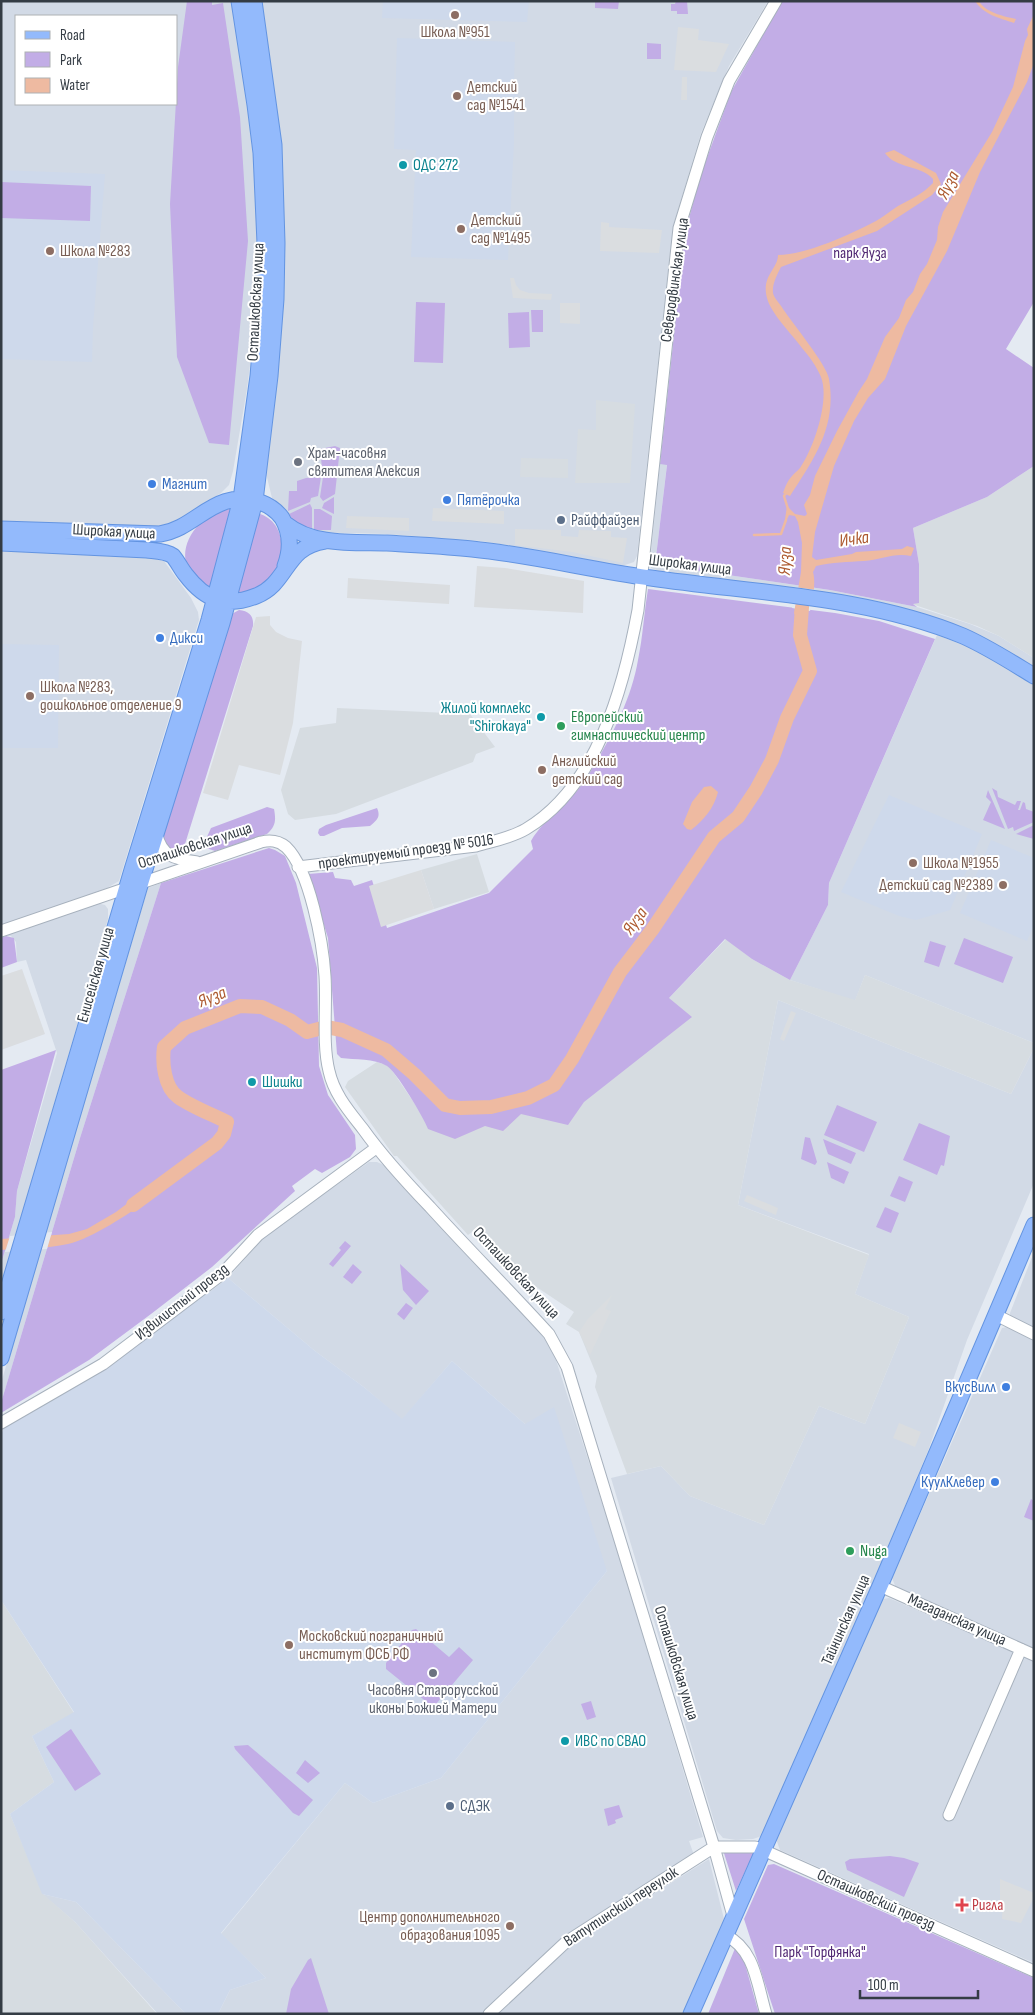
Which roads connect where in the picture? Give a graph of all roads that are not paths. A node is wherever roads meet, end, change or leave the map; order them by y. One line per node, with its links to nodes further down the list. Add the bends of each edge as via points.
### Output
1 (239, 1): 4 (main road, Осташковская улица, via 259,134 265,243 263,316)
2 (254, 1): 4 (main road, Осташковская улица, via 274,145 277,242 270,376)
3 (776, 1): 11 (street, Северодвинская улица, via 725,90 694,174 680,228)
4 (248, 500): 5 (main road, via 265,504); 7 (main road, Широкая улица, via 231,499 217,504 181,528 160,534); 12 (main road, Осташковская улица)
5 (286, 524): 8 (main road, via 296,532); 10 (main road, via 290,548)
6 (1, 529): 7 (main road, Широкая улица)
7 (28, 537): 9 (main road, Широкая улица); 12 (main road, Широкая улица, via 163,552 173,557 201,592)
8 (329, 540): 10 (main road, via 304,548); 11 (main road, Широкая улица, via 510,552)
9 (1, 543)
10 (283, 572): 12 (main road, via 269,590 241,601)
11 (642, 577): 13 (main road, Широкая улица, via 832,602 903,617 963,636); 17 (street, проектируемый проезд № 5016, via 629,657 617,700 582,772 560,801 539,820 524,830 476,846)
12 (221, 601): 14 (main road, Енисейская улица)
13 (1034, 676)
14 (166, 784): 15 (main road, Енисейская улица); 18 (main road, Енисейская улица)
15 (157, 835): 16 (street, via 158,844 168,855); 19 (main road, Енисейская улица)
16 (199, 862): 17 (street, Осташковская улица, via 269,840 286,847); 19 (street, Осташковская улица)
17 (298, 866): 22 (street, Осташковская улица, via 320,938 329,1072 342,1102)
18 (132, 870): 19 (street, via 136,881); 20 (main road, Енисейская улица)
19 (141, 882): 20 (street, Осташковская улица); 23 (main road, Енисейская улица, via 75,1113)
20 (126, 887): 21 (street, Осташковская улица); 23 (main road, Енисейская улица)
21 (1, 931)
22 (376, 1148): 30 (street, Извилистый проезд, via 258,1235 222,1274 102,1364); 35 (street, Осташковская улица, via 549,1334 567,1367)
23 (36, 1215): 25 (main road, Енисейская улица)
24 (1034, 1225): 27 (main road, Тайнинская улица)
25 (22, 1265): 26 (main road, Енисейская улица); 29 (main road, Енисейская улица)
26 (1, 1312)
27 (996, 1315): 28 (street); 31 (main road, Тайнинская улица)
28 (1034, 1334)
29 (1, 1358)
30 (1, 1423)
31 (880, 1586): 32 (street, Магаданская улица); 36 (main road, Тайнинская улица)
32 (1021, 1649): 33 (street, Магаданская улица); 34 (street)
33 (1034, 1655)
34 (949, 1815)
35 (714, 1847): 36 (street, Осташковский проезд, via 755,1847); 37 (street, Осташковская улица); 40 (street, Ватутинский переулок, via 566,1942)
36 (763, 1850): 37 (main road, Тайнинская улица); 39 (street, Осташковский проезд)
37 (733, 1916): 38 (main road, Тайнинская улица)
38 (725, 1935): 41 (main road, Тайнинская улица); 42 (street, via 736,1940 750,1957)
39 (1034, 1971)
40 (489, 2014)
41 (691, 2014)
42 (766, 2014)

